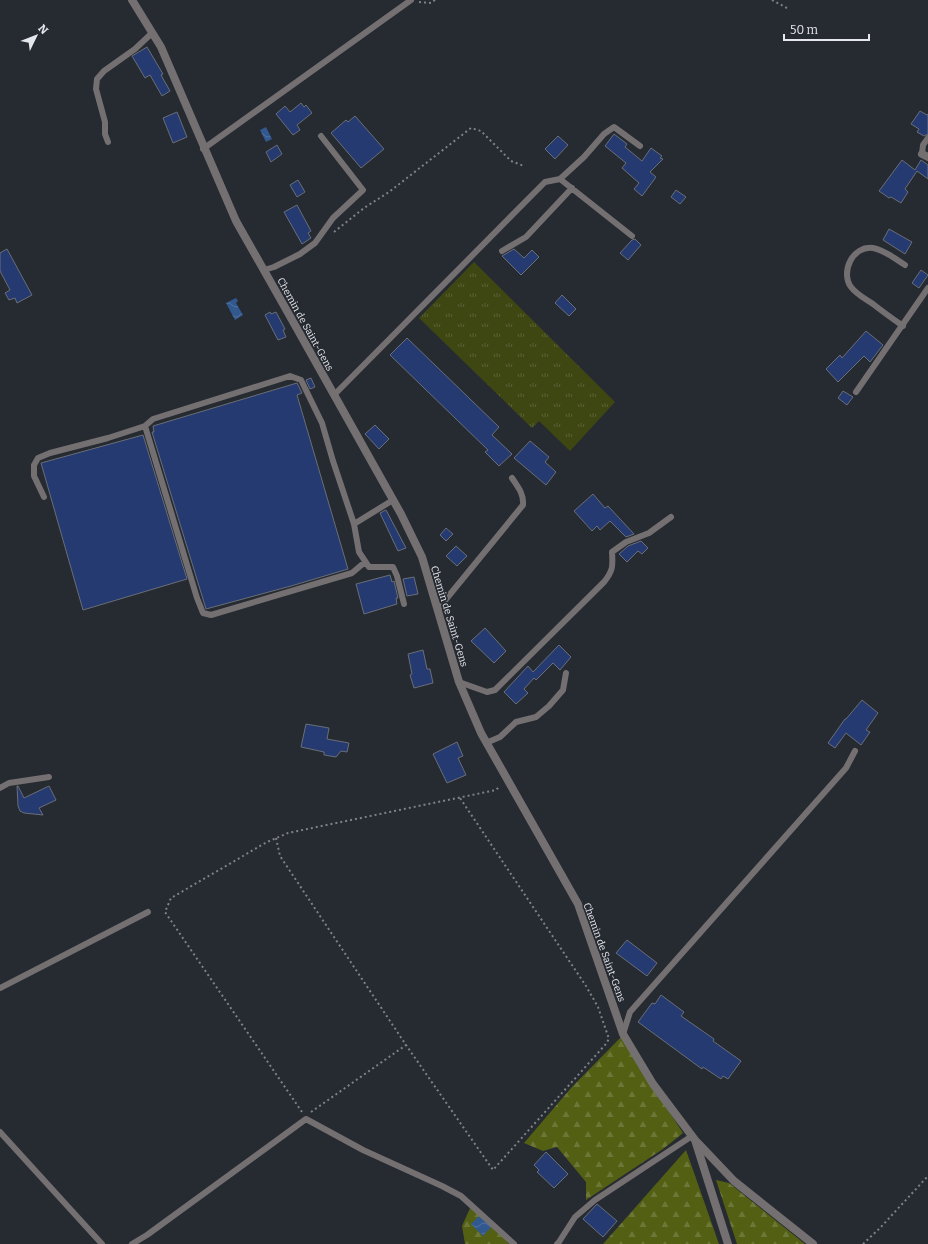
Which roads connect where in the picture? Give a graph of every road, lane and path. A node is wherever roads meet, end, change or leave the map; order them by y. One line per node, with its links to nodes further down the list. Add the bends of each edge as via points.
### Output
1 (132, 0): 7 (street, Chemin de Saint-Gens)
2 (411, 0): 12 (lane)
3 (415, 0): 4 (path, via 423,3)
4 (435, 0)
5 (772, 0): 6 (path)
6 (786, 8)
7 (152, 33): 10 (lane, via 104,71 97,80 96,89); 12 (street, Chemin de Saint-Gens, via 161,47)
8 (321, 136): 21 (lane, via 363,190 333,218 315,243 300,254)
9 (928, 138): 13 (lane, via 923,146)
10 (108, 142)
11 (640, 146): 15 (lane, via 614,127)
12 (203, 148): 21 (street, Chemin de Saint-Gens, via 236,221)
13 (925, 155)
14 (524, 166): 17 (path, via 511,161 481,131 471,128 389,192 364,208)
15 (560, 179): 16 (lane); 25 (lane, via 545,182)
16 (572, 188): 18 (lane); 19 (lane, via 526,237)
17 (331, 236)
18 (632, 236)
19 (502, 251)
20 (905, 265): 23 (lane, via 888,253 872,248 859,250 850,261 847,270 847,279 851,287)
21 (264, 270): 25 (street, Chemin de Saint-Gens)
22 (928, 288): 23 (lane)
23 (903, 326): 24 (lane)
24 (856, 392)
25 (334, 396): 29 (street, Chemin de Saint-Gens)
26 (145, 426): 28 (lane, via 38,458 34,465 34,476); 31 (lane, via 153,419 290,376 301,380 322,423); 32 (lane, via 197,598 204,613 211,615 352,572)
27 (512, 478): 34 (lane, via 524,498 523,505)
28 (44, 497)
29 (392, 500): 31 (lane); 34 (street, Chemin de Saint-Gens, via 422,557)
30 (671, 517): 36 (lane, via 649,533 626,542 612,552 611,573 604,582 495,690 487,692)
31 (354, 524): 32 (lane, via 359,552)
32 (365, 562): 33 (lane, via 369,567 393,567)
33 (404, 604)
34 (438, 609): 36 (street, Chemin de Saint-Gens)
35 (566, 673): 37 (lane, via 563,690 549,706 536,717 516,722 500,737)
36 (459, 682): 37 (street, Chemin de Saint-Gens)
37 (486, 743): 40 (street, Chemin de Saint-Gens)
38 (855, 751): 46 (lane, via 846,768 630,1012)
39 (48, 777): 41 (lane, via 9,783)
40 (506, 779): 42 (path, via 496,790); 46 (street, Chemin de Saint-Gens, via 578,904)
41 (0, 788)
42 (460, 798): 43 (path, via 288,833); 47 (path, via 586,986 598,1008 609,1039 493,1170)
43 (276, 838): 47 (path, via 280,856); 48 (path, via 171,898 165,912)
44 (148, 912): 45 (lane)
45 (0, 988)
46 (623, 1034): 50 (street, Chemin de Saint-Gens, via 654,1084)
47 (406, 1045): 48 (path, via 309,1113)
48 (306, 1119): 53 (lane); 54 (lane, via 363,1150 461,1196)
49 (0, 1132): 52 (lane)
50 (694, 1138): 55 (lane, via 595,1200 575,1218); 56 (street, Chemin de Saint-Gens); 57 (street, via 734,1181)
51 (928, 1176): 58 (path)
52 (102, 1244)
53 (132, 1244)
54 (514, 1244)
55 (557, 1244)
56 (728, 1244)
57 (813, 1244)
58 (863, 1244)

